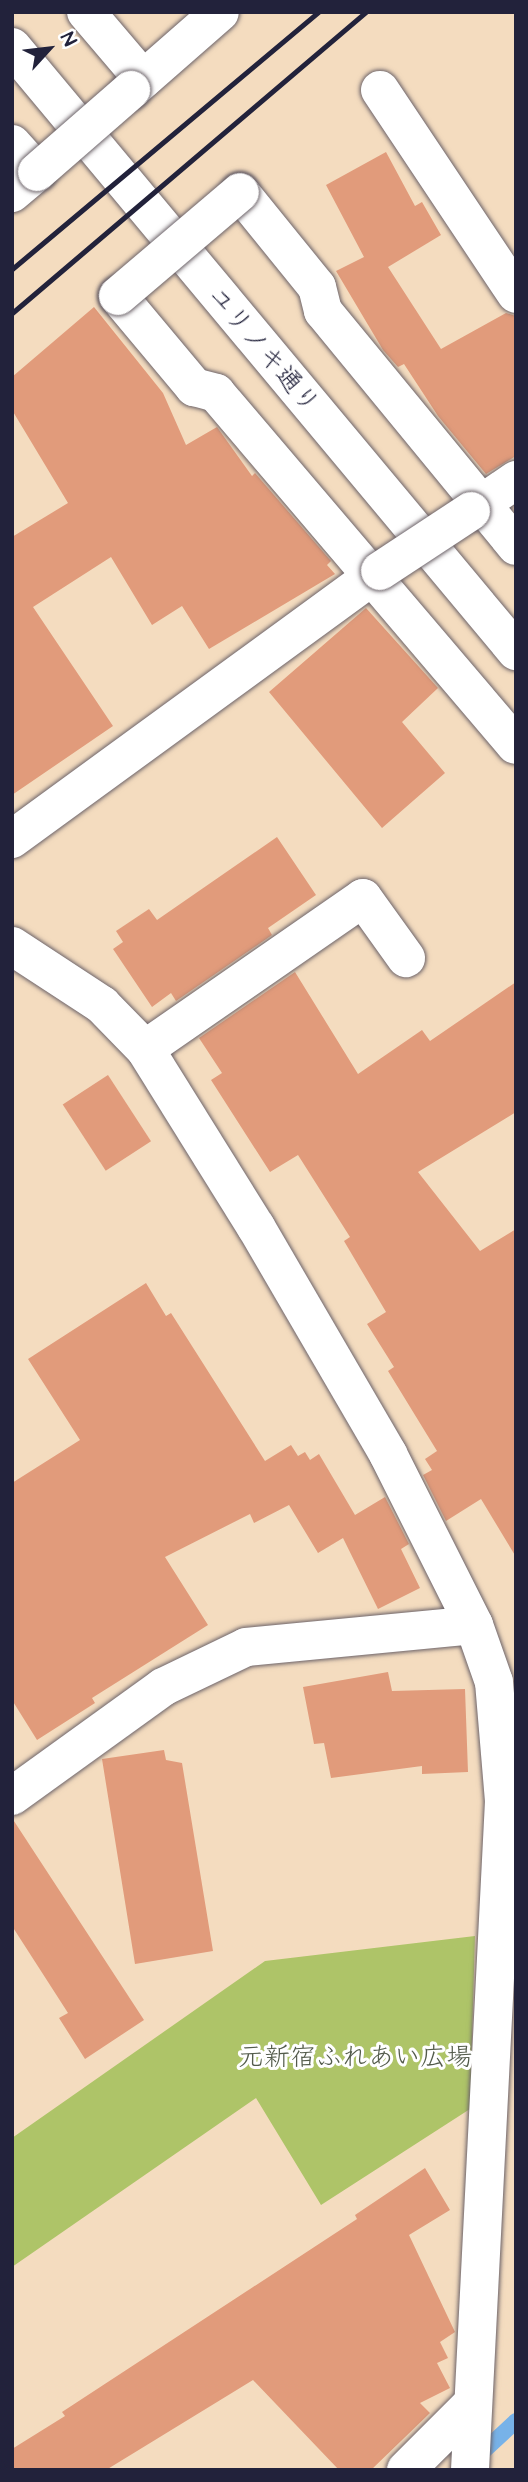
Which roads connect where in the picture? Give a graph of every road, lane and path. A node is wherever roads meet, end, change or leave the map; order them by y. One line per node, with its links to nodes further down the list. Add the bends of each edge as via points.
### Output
1 (86, 12): 4 (street)
2 (220, 12): 4 (street)
3 (12, 47): 13 (street, ユリノキ通り)
4 (137, 85): 7 (street, bridge)
5 (380, 90): 8 (street)
6 (12, 144): 7 (street)
7 (25, 183)
8 (516, 294)
9 (516, 480): 10 (street)
10 (476, 507): 11 (street); 12 (street, bridge); 12 (street, bridge, via 323,311 317,287 240,192 118,296 194,387 216,393)
11 (516, 546)
12 (375, 575): 14 (street); 15 (street)
13 (516, 651)
14 (516, 745)
15 (12, 839)
16 (12, 946): 18 (street, via 102,1006)
17 (406, 958): 18 (street, via 363,898)
18 (145, 1049): 19 (street, via 256,1227 388,1454)
19 (474, 1625): 20 (street, via 246,1647 163,1687); 21 (street, via 494,1682 504,1801)
20 (12, 1796)
21 (471, 2415): 22 (street); 23 (street)
22 (406, 2470)
23 (470, 2470)

